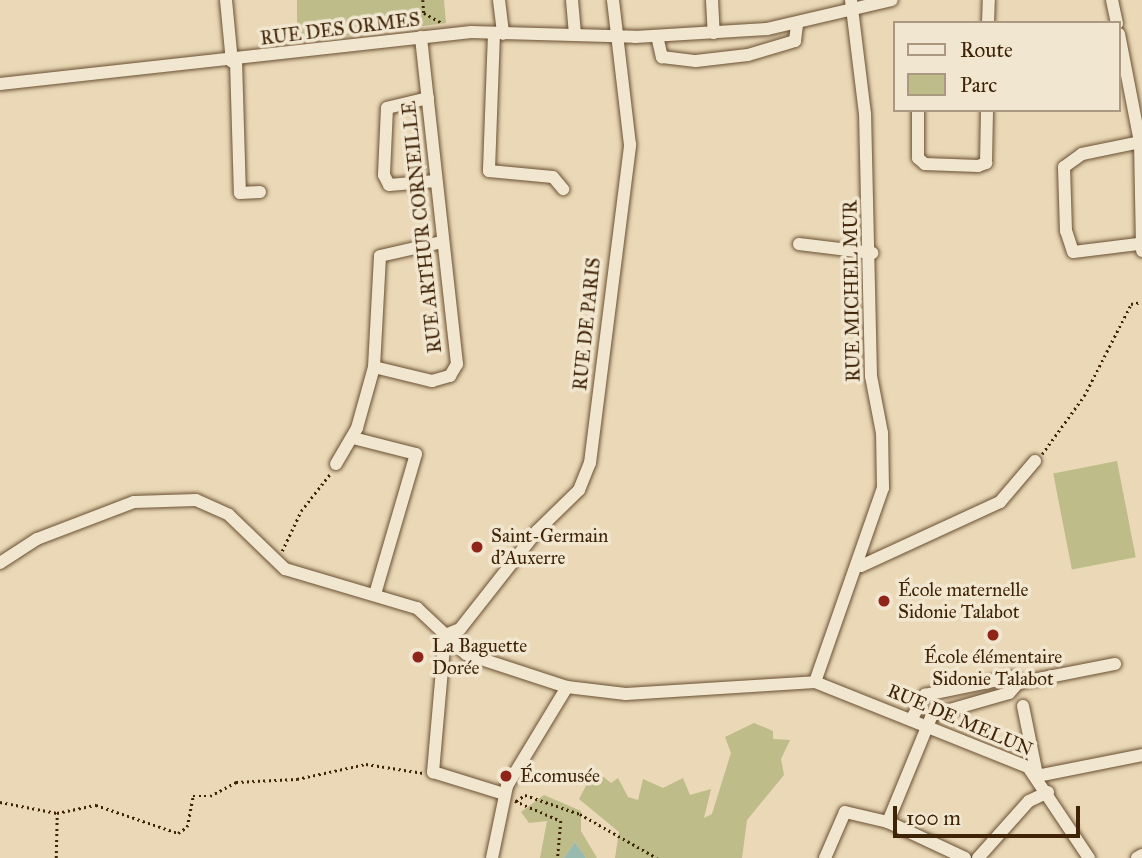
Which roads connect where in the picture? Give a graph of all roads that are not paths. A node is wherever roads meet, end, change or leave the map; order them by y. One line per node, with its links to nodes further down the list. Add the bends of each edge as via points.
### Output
1 (226, 0): 20 (street)
2 (499, 0): 14 (street)
3 (572, 0): 15 (street)
4 (613, 0): 16 (street, RUE DE PARIS)
5 (712, 0): 13 (street)
6 (892, 0): 9 (street, RUE DES ORMES)
7 (989, 0): 10 (street)
8 (1112, 0): 11 (street)
9 (852, 6): 12 (street, RUE DES ORMES); 33 (street, RUE MICHEL MUR)
10 (988, 21)
11 (1117, 21)
12 (797, 25): 13 (street, RUE DES ORMES); 17 (street, via 795,41 748,55 696,61 662,57)
13 (714, 33): 17 (street, RUE DES ORMES)
14 (498, 34): 15 (street, RUE DES ORMES); 18 (street, RUE DES ORMES); 28 (street, via 489,171 553,177)
15 (575, 34): 16 (street, RUE DES ORMES)
16 (616, 36): 17 (street, RUE DES ORMES); 41 (street, RUE DE PARIS, via 630,145 590,463 579,490 537,531 474,611)
17 (657, 36)
18 (421, 37): 20 (street, RUE DES ORMES); 22 (street, RUE ARTHUR CORNEILLE)
19 (1121, 44): 25 (street)
20 (234, 62): 21 (street, RUE DES ORMES); 29 (street, via 240,193)
21 (0, 84)
22 (428, 98): 27 (street, RUE ARTHUR CORNEILLE); 27 (street, via 387,108 384,175 389,185)
23 (918, 112): 24 (street, via 918,158 925,164 978,166 986,163)
24 (987, 112)
25 (1140, 142): 26 (street); 32 (street, via 1082,154 1064,167 1066,231 1073,252)
26 (1141, 166): 32 (street)
27 (436, 181): 30 (street, RUE ARTHUR CORNEILLE)
28 (563, 189)
29 (260, 192)
30 (442, 243): 34 (street, via 380,256); 34 (street, RUE ARTHUR CORNEILLE, via 457,364 450,376 432,381)
31 (799, 244): 33 (street)
32 (1140, 248)
33 (872, 253): 39 (street, RUE MICHEL MUR, via 871,376 882,433 883,488)
34 (374, 367): 35 (street)
35 (353, 438): 37 (street); 40 (street, via 416,454)
36 (1035, 461): 39 (street, via 1000,502)
37 (336, 464)
38 (1, 558): 40 (street, via 134,502 162,499 214,506 277,561 308,580)
39 (861, 566): 43 (street, RUE MICHEL MUR)
40 (375, 594): 41 (street, via 417,608)
41 (445, 635): 45 (street, via 466,654); 52 (street, via 433,772)
42 (1115, 664): 44 (street)
43 (815, 682): 45 (street, via 626,694); 47 (street, RUE DE MELUN)
44 (1018, 682): 47 (street, via 1013,677 925,695); 48 (street, via 1009,693 939,710)
45 (568, 687): 52 (street)
46 (1023, 706): 50 (street)
47 (911, 720): 48 (street, RUE DE MELUN)
48 (928, 727): 50 (street, RUE DE MELUN); 53 (street)
49 (1142, 755): 50 (street)
50 (1037, 776): 51 (street, RUE DE MELUN)
51 (1048, 792): 58 (street, via 1029,801); 59 (street, RUE DE MELUN)
52 (505, 794): 56 (street)
53 (888, 822): 55 (street); 57 (street, via 845,811)
54 (1142, 855): 60 (street)
55 (961, 857)
56 (492, 858)
57 (825, 858)
58 (978, 858)
59 (1089, 858)
60 (1137, 858)

